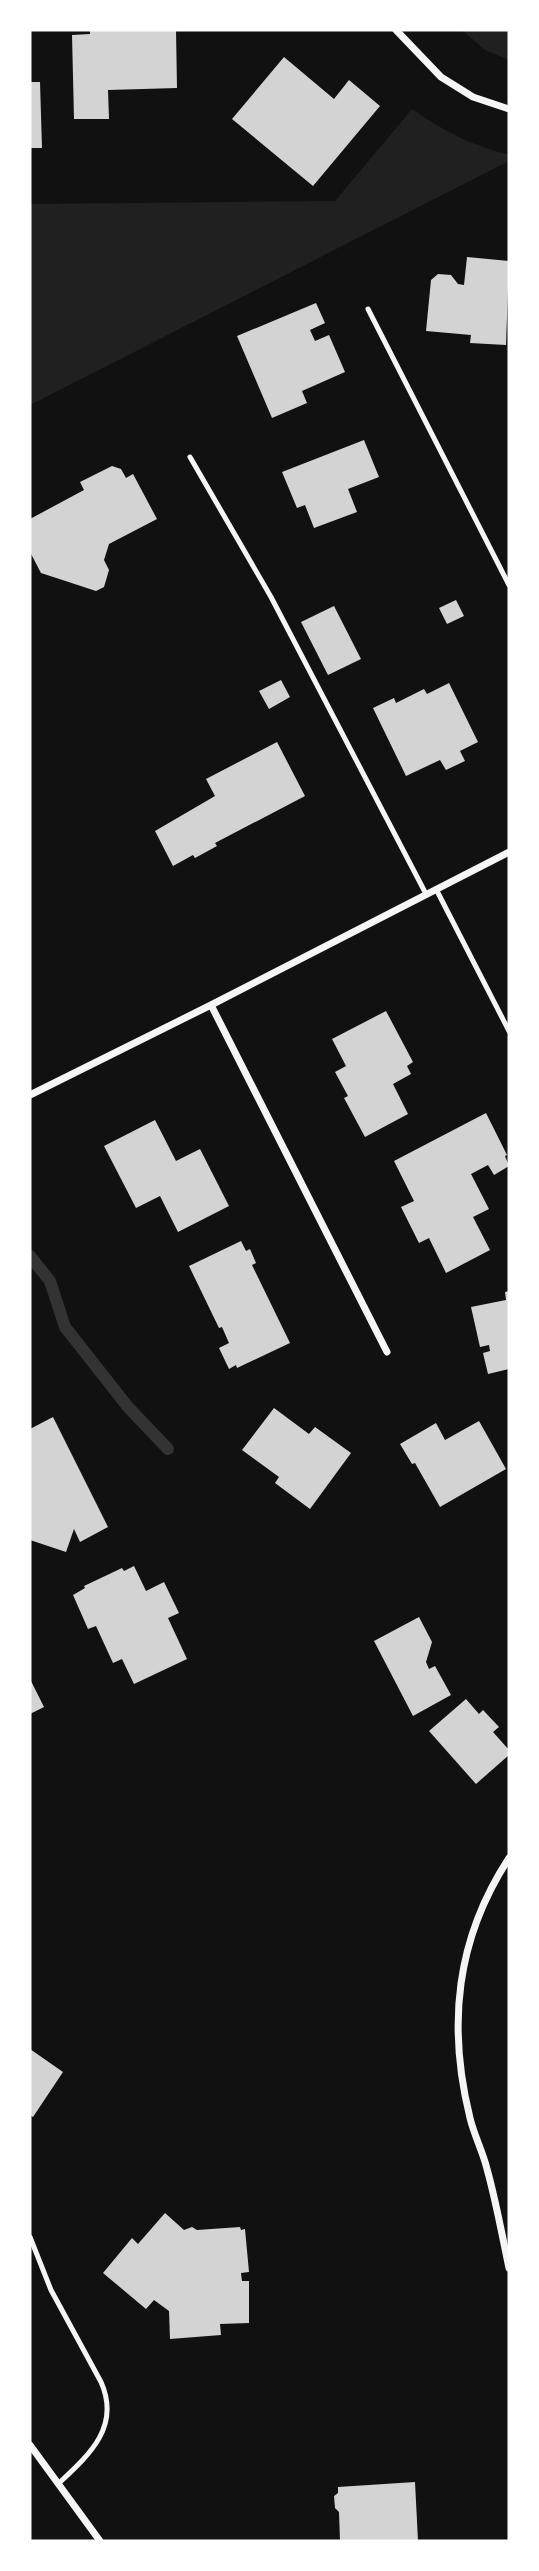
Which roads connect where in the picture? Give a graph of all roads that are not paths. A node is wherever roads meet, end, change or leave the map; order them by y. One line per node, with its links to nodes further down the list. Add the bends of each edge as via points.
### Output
1 (396, 30): 2 (street, via 441,77 473,97)
2 (509, 108)
3 (368, 309): 5 (lane)
4 (190, 457): 8 (lane, via 271,597)
5 (509, 585)
6 (509, 852): 7 (street)
7 (436, 889): 8 (street); 10 (lane)
8 (426, 894): 9 (street)
9 (211, 1005): 11 (street); 12 (street)
10 (509, 1031)
11 (30, 1095)
12 (387, 1352)
13 (509, 1858): 15 (street, via 472,1928 461,1975 457,2024 460,2073 470,2121 487,2168)
14 (30, 2237): 17 (lane, via 51,2290 107,2395 109,2409 89,2455)
15 (509, 2268)
16 (30, 2445): 17 (street)
17 (58, 2484): 18 (street)
18 (100, 2541)

